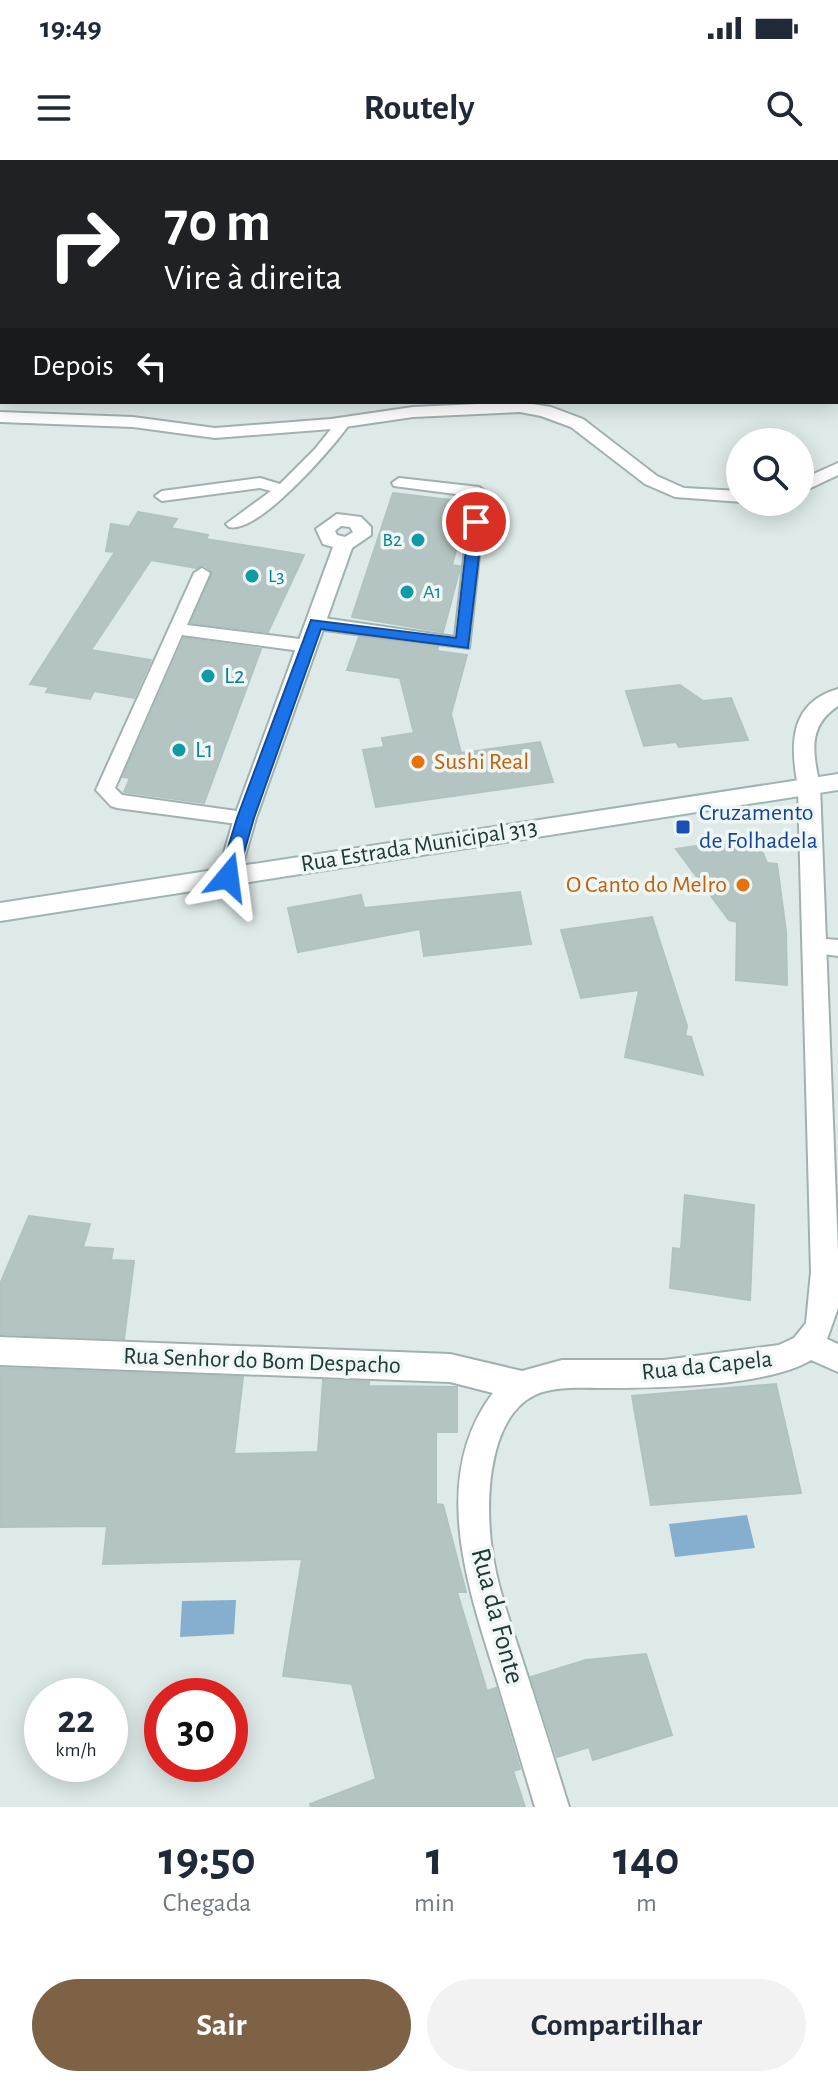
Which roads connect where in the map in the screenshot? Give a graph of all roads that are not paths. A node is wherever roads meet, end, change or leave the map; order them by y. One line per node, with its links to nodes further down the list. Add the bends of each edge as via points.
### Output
1 (0, 417): 2 (street, via 133,422 215,433)
2 (344, 422): 6 (lane); 8 (street, via 439,410 545,411 577,423 651,480 681,493)
3 (838, 468): 4 (street)
4 (814, 480)
5 (399, 483): 12 (lane, via 479,492 463,644)
6 (285, 490): 7 (lane, via 260,483); 9 (lane)
7 (162, 496)
8 (726, 496)
9 (234, 524)
10 (344, 543): 12 (street)
11 (202, 573): 13 (lane)
12 (316, 623): 14 (street)
13 (177, 629): 14 (lane); 18 (lane, via 105,790 117,801)
14 (308, 646): 18 (street)
15 (838, 696): 17 (street, via 808,721 802,735)
16 (838, 782): 17 (street, Rua Estrada Municipal 313)
17 (809, 786): 19 (street, Rua Estrada Municipal 313); 21 (street)
18 (245, 818): 19 (street)
19 (228, 877): 20 (street, Rua Estrada Municipal 313)
20 (0, 912)
21 (826, 947): 22 (street, via 825,1296 820,1327)
22 (808, 1345): 24 (street); 25 (street, Rua da Capela, via 771,1361 664,1374 545,1377)
23 (0, 1351): 25 (street, Rua Senhor do Bom Despacho, via 450,1368)
24 (838, 1358)
25 (522, 1386): 26 (street, Rua da Fonte, via 504,1402 487,1433 474,1521 486,1595)
26 (552, 1807)

